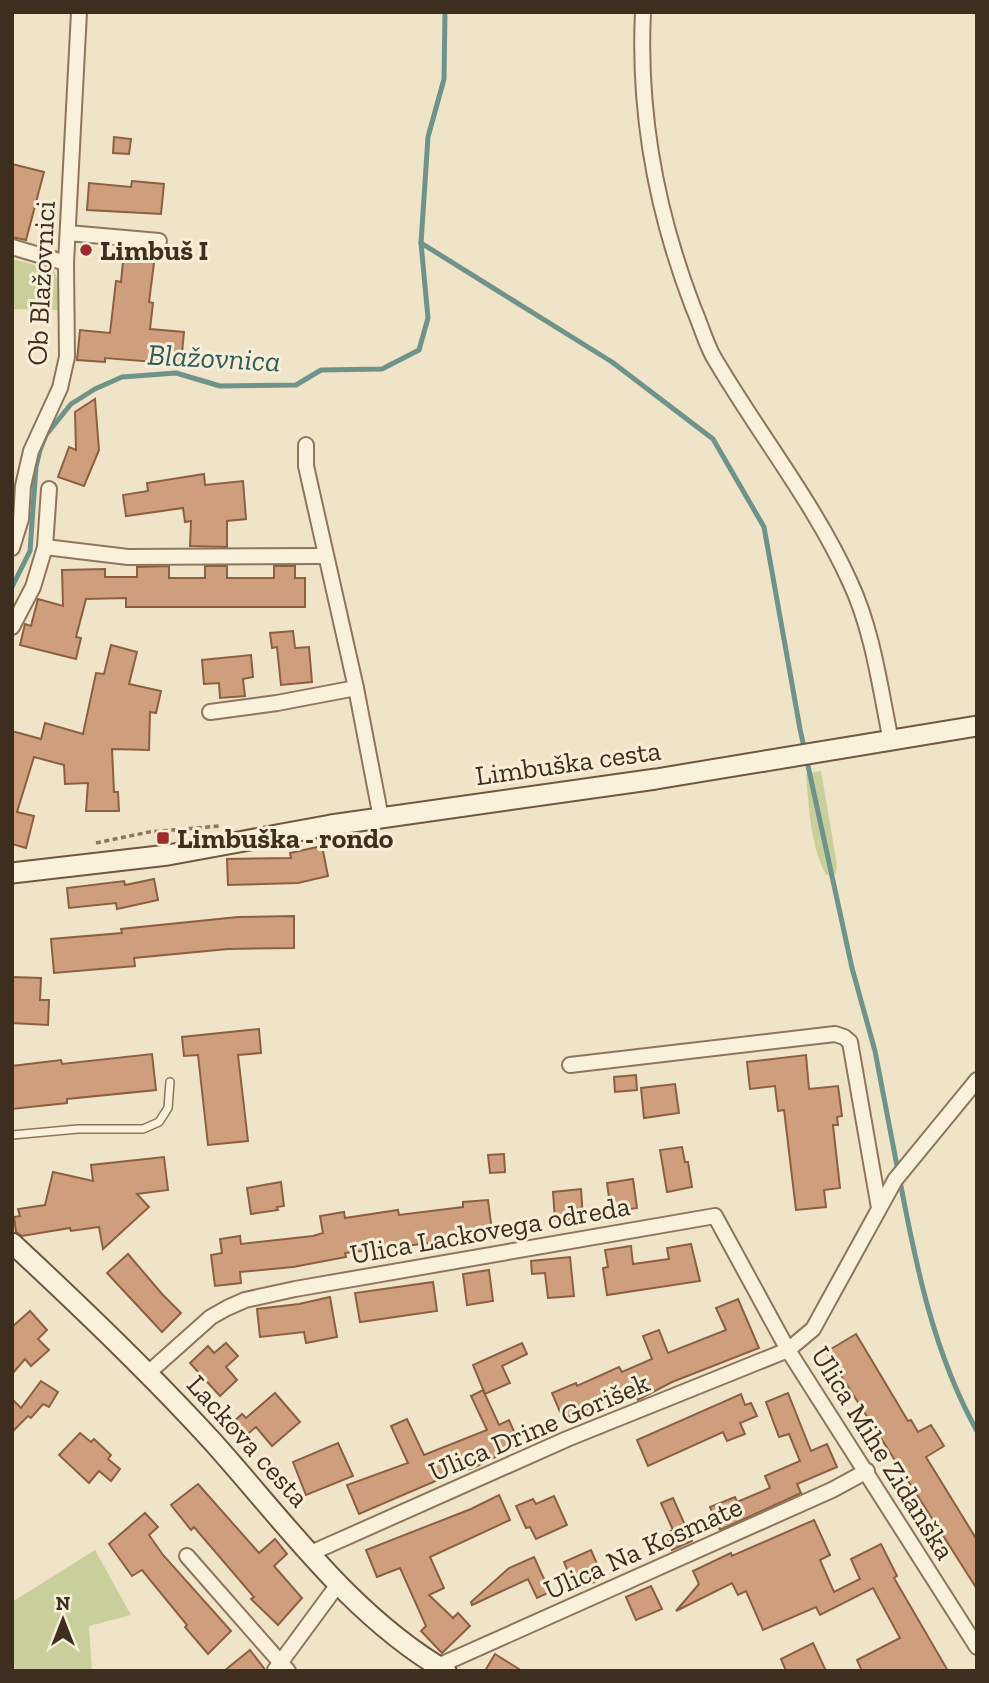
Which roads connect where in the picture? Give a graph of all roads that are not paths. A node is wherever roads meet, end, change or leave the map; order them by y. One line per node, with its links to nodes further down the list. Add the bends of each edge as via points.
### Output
1 (79, 12): 3 (street, Ob Blažovnici)
2 (643, 12): 17 (street, via 644,117 660,202 683,280 712,353 850,583 877,669)
3 (68, 233): 4 (street); 6 (street, Ob Blažovnici)
4 (159, 241)
5 (12, 247): 6 (street)
6 (66, 263): 8 (street, Ob Blažovnici, via 67,357 60,388)
7 (306, 445): 12 (street, via 306,466)
8 (18, 483): 11 (street, Ob Blažovnici, via 21,519)
9 (49, 489): 10 (street)
10 (45, 547): 12 (street, via 128,557); 13 (street, via 33,587)
11 (12, 548)
12 (325, 556): 14 (street)
13 (12, 627)
14 (356, 688): 15 (street); 18 (street)
15 (211, 712)
16 (977, 726): 17 (main road, Limbuška cesta)
17 (891, 741): 18 (main road, Limbuška cesta)
18 (381, 818): 19 (main road, Limbuška cesta, via 168,855)
19 (12, 873)
20 (570, 1065): 24 (street, via 835,1034 844,1037 849,1042)
21 (977, 1080): 24 (street, Ulica Mihe Zidanška, via 895,1180)
22 (170, 1082): 23 (lane, via 168,1108 159,1122 143,1129)
23 (12, 1135)
24 (879, 1208): 26 (street, Ulica Mihe Zidanška, via 813,1329)
25 (12, 1243): 27 (main road, Lackova cesta)
26 (788, 1350): 27 (street, Ulica Lackovega odreda, via 715,1216 245,1300 211,1317); 28 (street, Ulica Mihe Zidanška); 29 (street, Ulica Drine Gorišek, via 568,1439)
27 (147, 1374): 29 (main road, Lackova cesta)
28 (867, 1471): 32 (street, Ulica Mihe Zidanška); 34 (street, Ulica Na Kosmate)
29 (311, 1553): 31 (main road, Lackova cesta)
30 (187, 1556): 33 (street)
31 (339, 1583): 33 (street); 34 (main road, Lackova cesta, via 405,1644)
32 (977, 1647)
33 (281, 1668)
34 (442, 1668)

